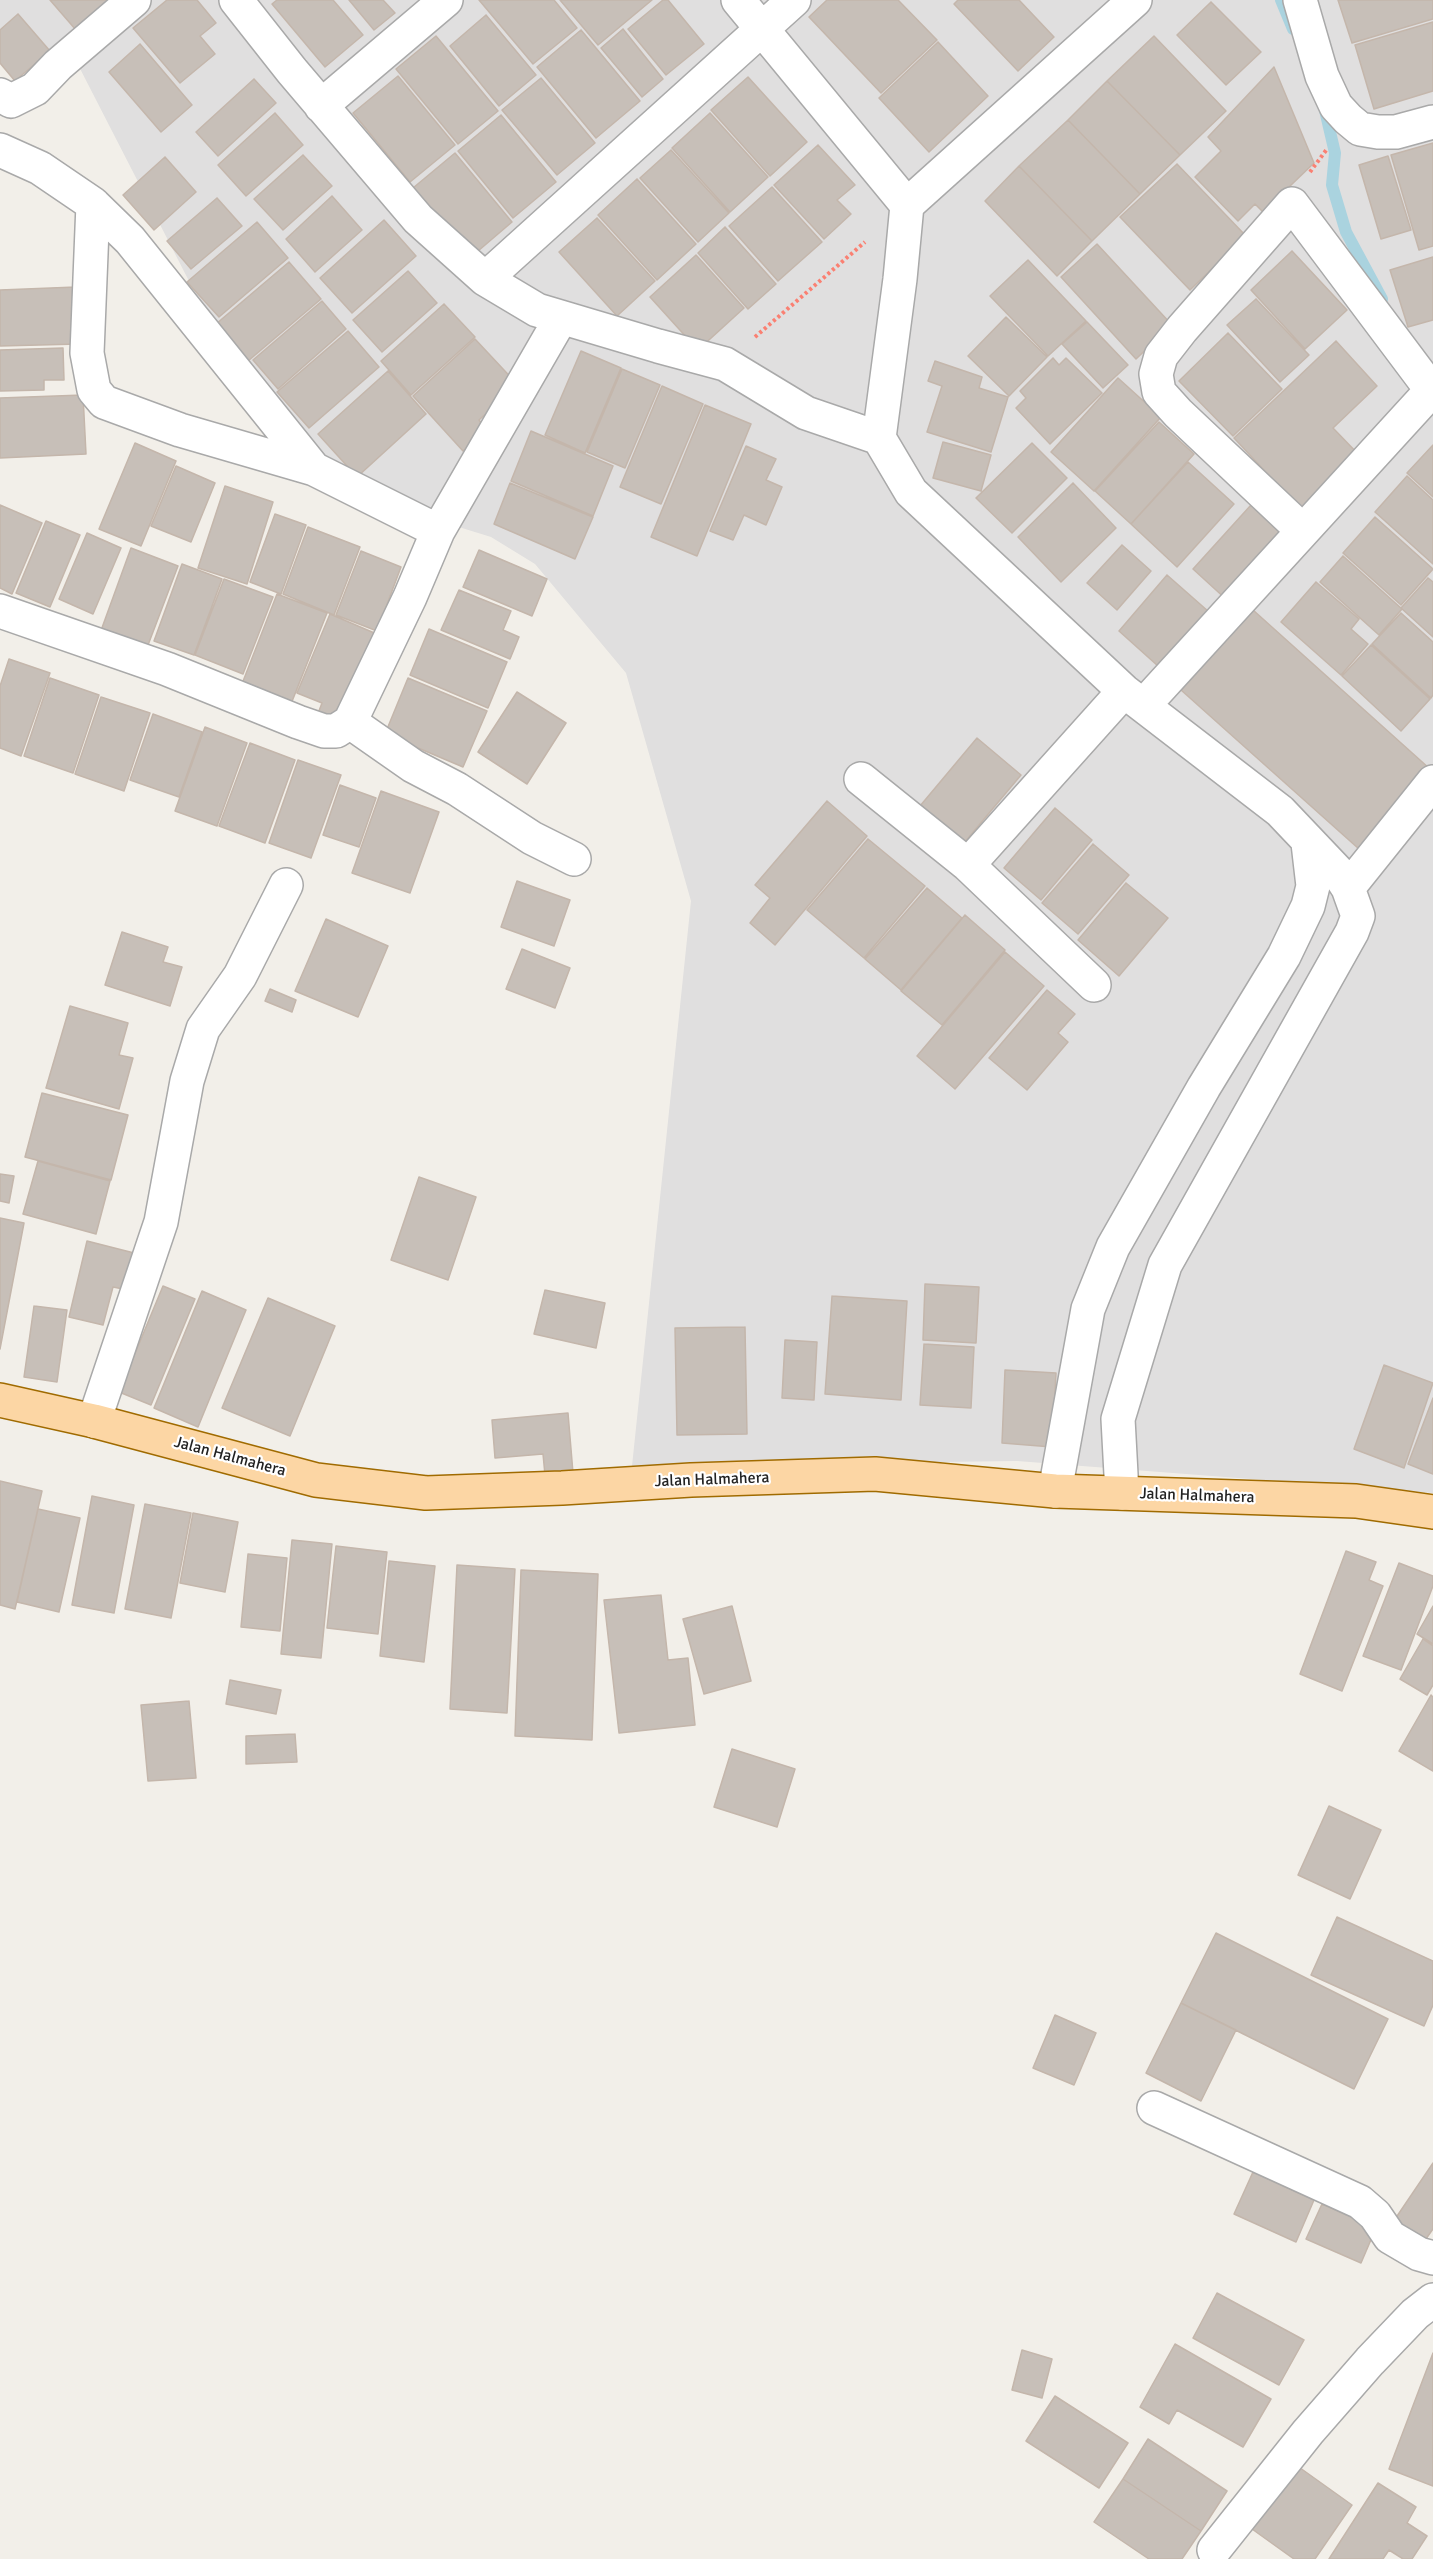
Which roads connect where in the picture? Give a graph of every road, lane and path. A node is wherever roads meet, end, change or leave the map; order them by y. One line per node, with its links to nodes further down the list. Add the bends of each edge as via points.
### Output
1 (134, 0): 9 (street, via 35,89)
2 (236, 0): 10 (street)
3 (446, 0): 10 (street)
4 (738, 0): 8 (street)
5 (794, 0): 8 (street)
6 (1135, 0): 14 (street)
7 (1300, 0): 11 (street, via 1322,76 1336,106 1348,119 1360,129 1378,132 1396,132)
8 (763, 29): 14 (street); 15 (street)
9 (4, 104)
10 (321, 106): 15 (street, via 418,219)
11 (1433, 122)
12 (0, 150): 13 (street, via 40,168)
13 (93, 204): 20 (street, via 130,240); 20 (street, via 87,353 94,390 104,402 180,430)
14 (907, 205): 17 (path); 19 (street)
15 (485, 279): 16 (street, via 537,310)
16 (561, 318): 17 (street); 22 (street)
17 (725, 364): 19 (street, via 806,413)
18 (1432, 391): 21 (street); 21 (street, via 1292,204 1182,329 1161,356 1156,374 1159,392 1178,413)
19 (879, 438): 24 (street, via 911,492)
20 (314, 469): 22 (street)
21 (1302, 530): 24 (street)
22 (438, 531): 25 (street)
23 (0, 611): 25 (street, via 166,669 324,731 336,731)
24 (1134, 698): 28 (street, via 1280,811); 30 (street)
25 (350, 722): 29 (street, via 412,766)
26 (861, 779): 30 (street)
27 (1433, 782): 32 (street)
28 (1308, 843): 32 (street); 36 (street, via 1313,886 1308,906 1284,956 1113,1247 1088,1310)
29 (574, 859)
30 (968, 865): 33 (street)
31 (286, 885): 35 (street, via 240,975 203,1029 187,1081 161,1222)
32 (1348, 888): 37 (street, via 1358,915 1352,932 1165,1265 1118,1419)
33 (1094, 986)
34 (0, 1400): 35 (main road, Jalan Halmahera)
35 (94, 1421): 36 (main road, Jalan Halmahera, via 316,1480 426,1493 874,1474)
36 (1055, 1491): 37 (main road, Jalan Halmahera)
37 (1122, 1493): 38 (main road, Jalan Halmahera, via 1356,1501)
38 (1433, 1512)
39 (1154, 2108): 40 (street, via 1360,2202 1390,2237)
40 (1433, 2258)
41 (1433, 2300): 42 (street, via 1370,2361)
42 (1214, 2550)

